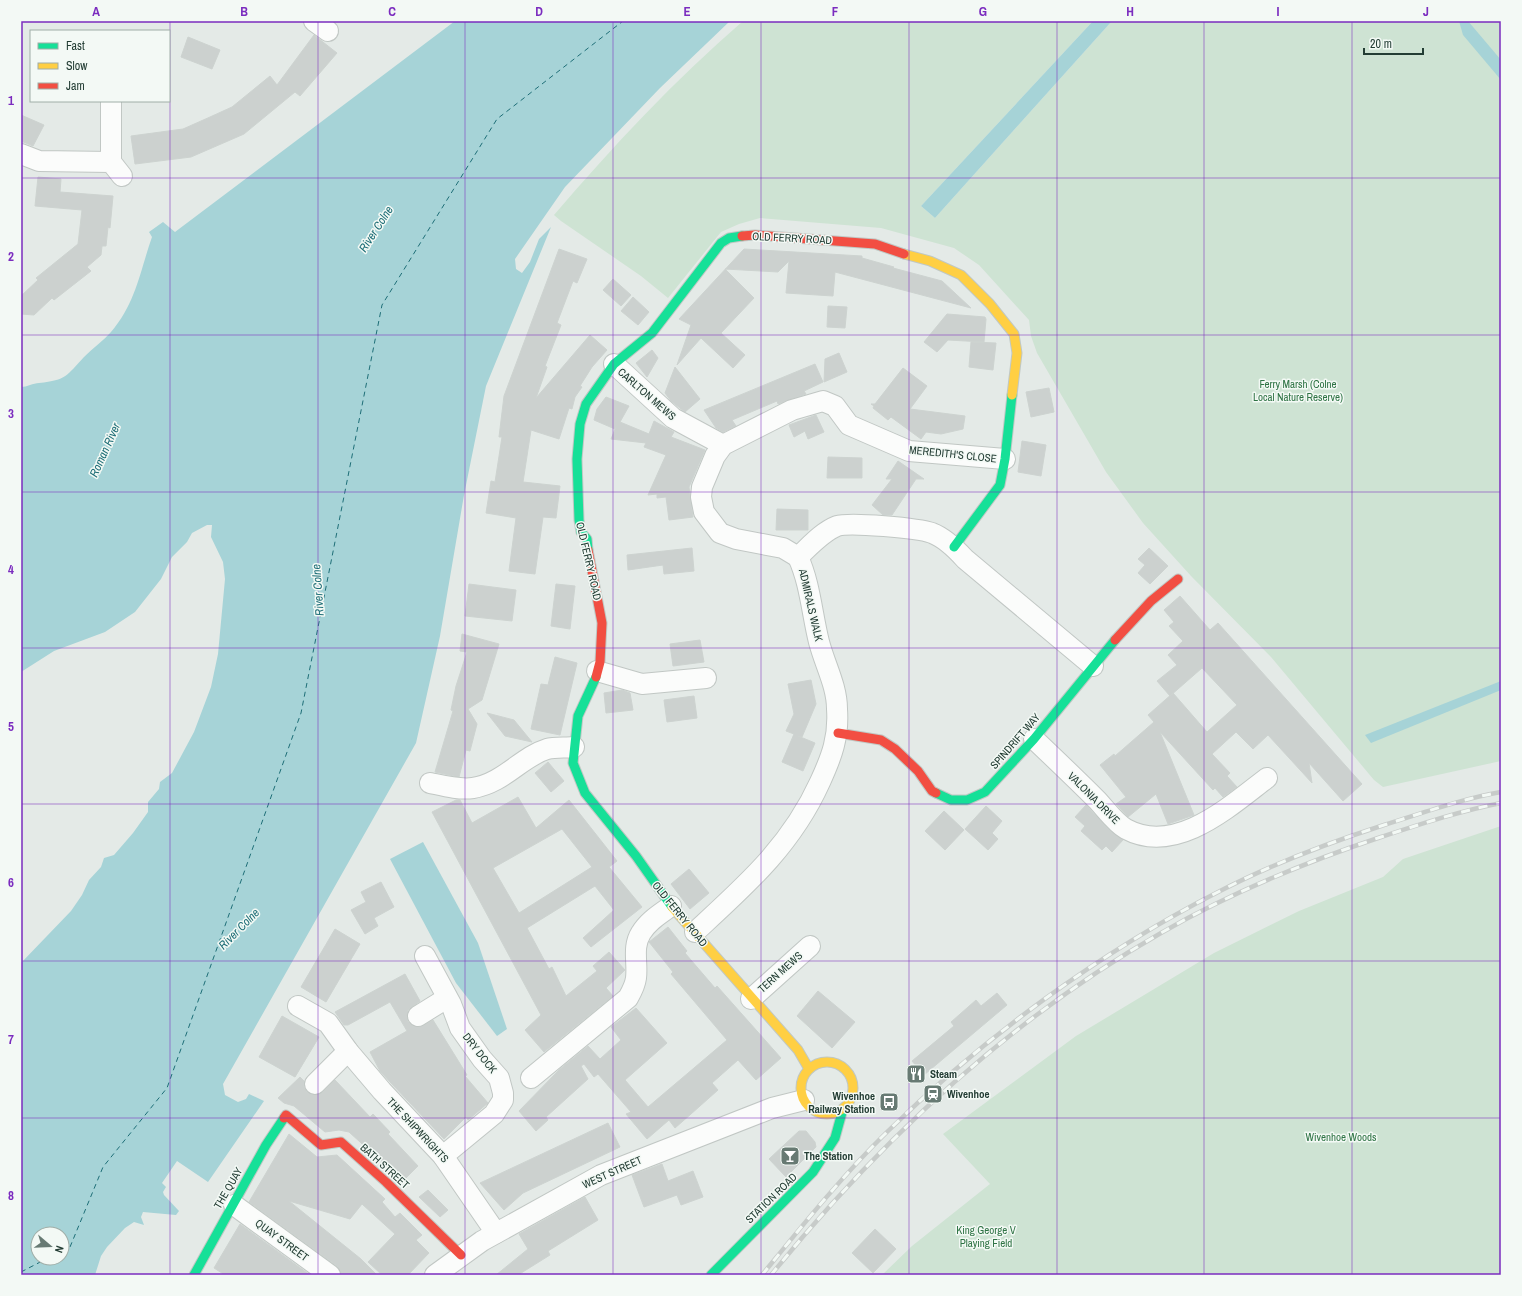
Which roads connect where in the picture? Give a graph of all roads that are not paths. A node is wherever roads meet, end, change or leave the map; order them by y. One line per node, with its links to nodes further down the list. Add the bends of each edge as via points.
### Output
1 (111, 102): 2 (street, via 117,169 39,161)
2 (21, 154)
3 (614, 364): 4 (street, CARLTON MEWS, via 673,418); 5 (street, OLD FERRY ROAD, via 652,333 721,243 729,238 755,235 875,244 930,261 961,275 990,304 1014,334 1016,354); 10 (street, OLD FERRY ROAD, via 596,386 586,404 580,424 577,459 579,520 581,532 587,539 602,623 601,656)
4 (723, 445): 5 (street, MEREDITH'S CLOSE, via 792,410 823,401 835,406 849,426 909,450); 7 (street, MEREDITH'S CLOSE, via 714,456 702,487 704,512 720,533 736,539 783,548)
5 (1005, 459): 6 (street, OLD FERRY ROAD, via 1000,485 995,494)
6 (954, 547): 7 (street, ADMIRALS WALK, via 941,537 925,531 855,525 837,526 820,536); 9 (street, ADMIRALS WALK, via 982,574)
7 (798, 557): 12 (street, ADMIRALS WALK, via 804,570 819,643 834,684 838,708)
8 (1178, 579): 9 (street, SPINDRIFT WAY, via 1152,601)
9 (1093, 666): 13 (street, SPINDRIFT WAY)
10 (597, 671): 11 (street, via 642,684); 14 (street, OLD FERRY ROAD, via 593,686 578,716)
11 (706, 678)
12 (838, 733): 13 (street, SPINDRIFT WAY, via 881,740 895,749 932,790 951,800 967,800 985,792); 18 (street, ADMIRALS WALK, via 829,763 796,827 757,875)
13 (1034, 739): 15 (street, VALONIA DRIVE, via 1126,829 1146,836 1167,836 1197,826)
14 (574, 747): 16 (street, via 547,749 531,756 509,773 473,788); 17 (street, OLD FERRY ROAD, via 573,763 585,793 636,856)
15 (1267, 778)
16 (430, 783)
17 (671, 906): 18 (street, OLD FERRY ROAD); 27 (street, via 653,919 641,933 635,955 637,977 628,998)
18 (695, 932): 22 (street, OLD FERRY ROAD)
19 (810, 946): 22 (street, TERN MEWS)
20 (425, 956): 21 (street, DRY DOCK)
21 (447, 998): 24 (street); 32 (street, DRY DOCK, via 460,1028 499,1078 503,1100 494,1114)
22 (751, 999): 26 (street, OLD FERRY ROAD, via 798,1050)
23 (298, 1006): 25 (street, THE SHIPWRIGHTS, via 328,1023)
24 (418, 1016)
25 (348, 1051): 28 (street); 32 (street, THE SHIPWRIGHTS)
26 (809, 1069): 29 (street, via 802,1080); 30 (street, via 816,1064 832,1062 846,1070 853,1086 852,1094)
27 (531, 1078)
28 (315, 1084)
29 (804, 1100): 30 (street, via 811,1109 821,1114 833,1114); 34 (street, WEST STREET, via 772,1108 601,1175)
30 (843, 1109): 39 (street, STATION ROAD, via 842,1121 833,1145 820,1164)
31 (286, 1115): 33 (street, THE QUAY, via 266,1145); 35 (street, BATH STREET, via 321,1145 341,1142)
32 (444, 1156): 34 (street, THE SHIPWRIGHTS)
33 (234, 1205): 36 (street, THE QUAY); 37 (street, QUAY STREET)
34 (496, 1233): 35 (street, WEST STREET)
35 (461, 1254): 38 (street, WEST STREET)
36 (194, 1275)
37 (330, 1275)
38 (435, 1275)
39 (711, 1275)

